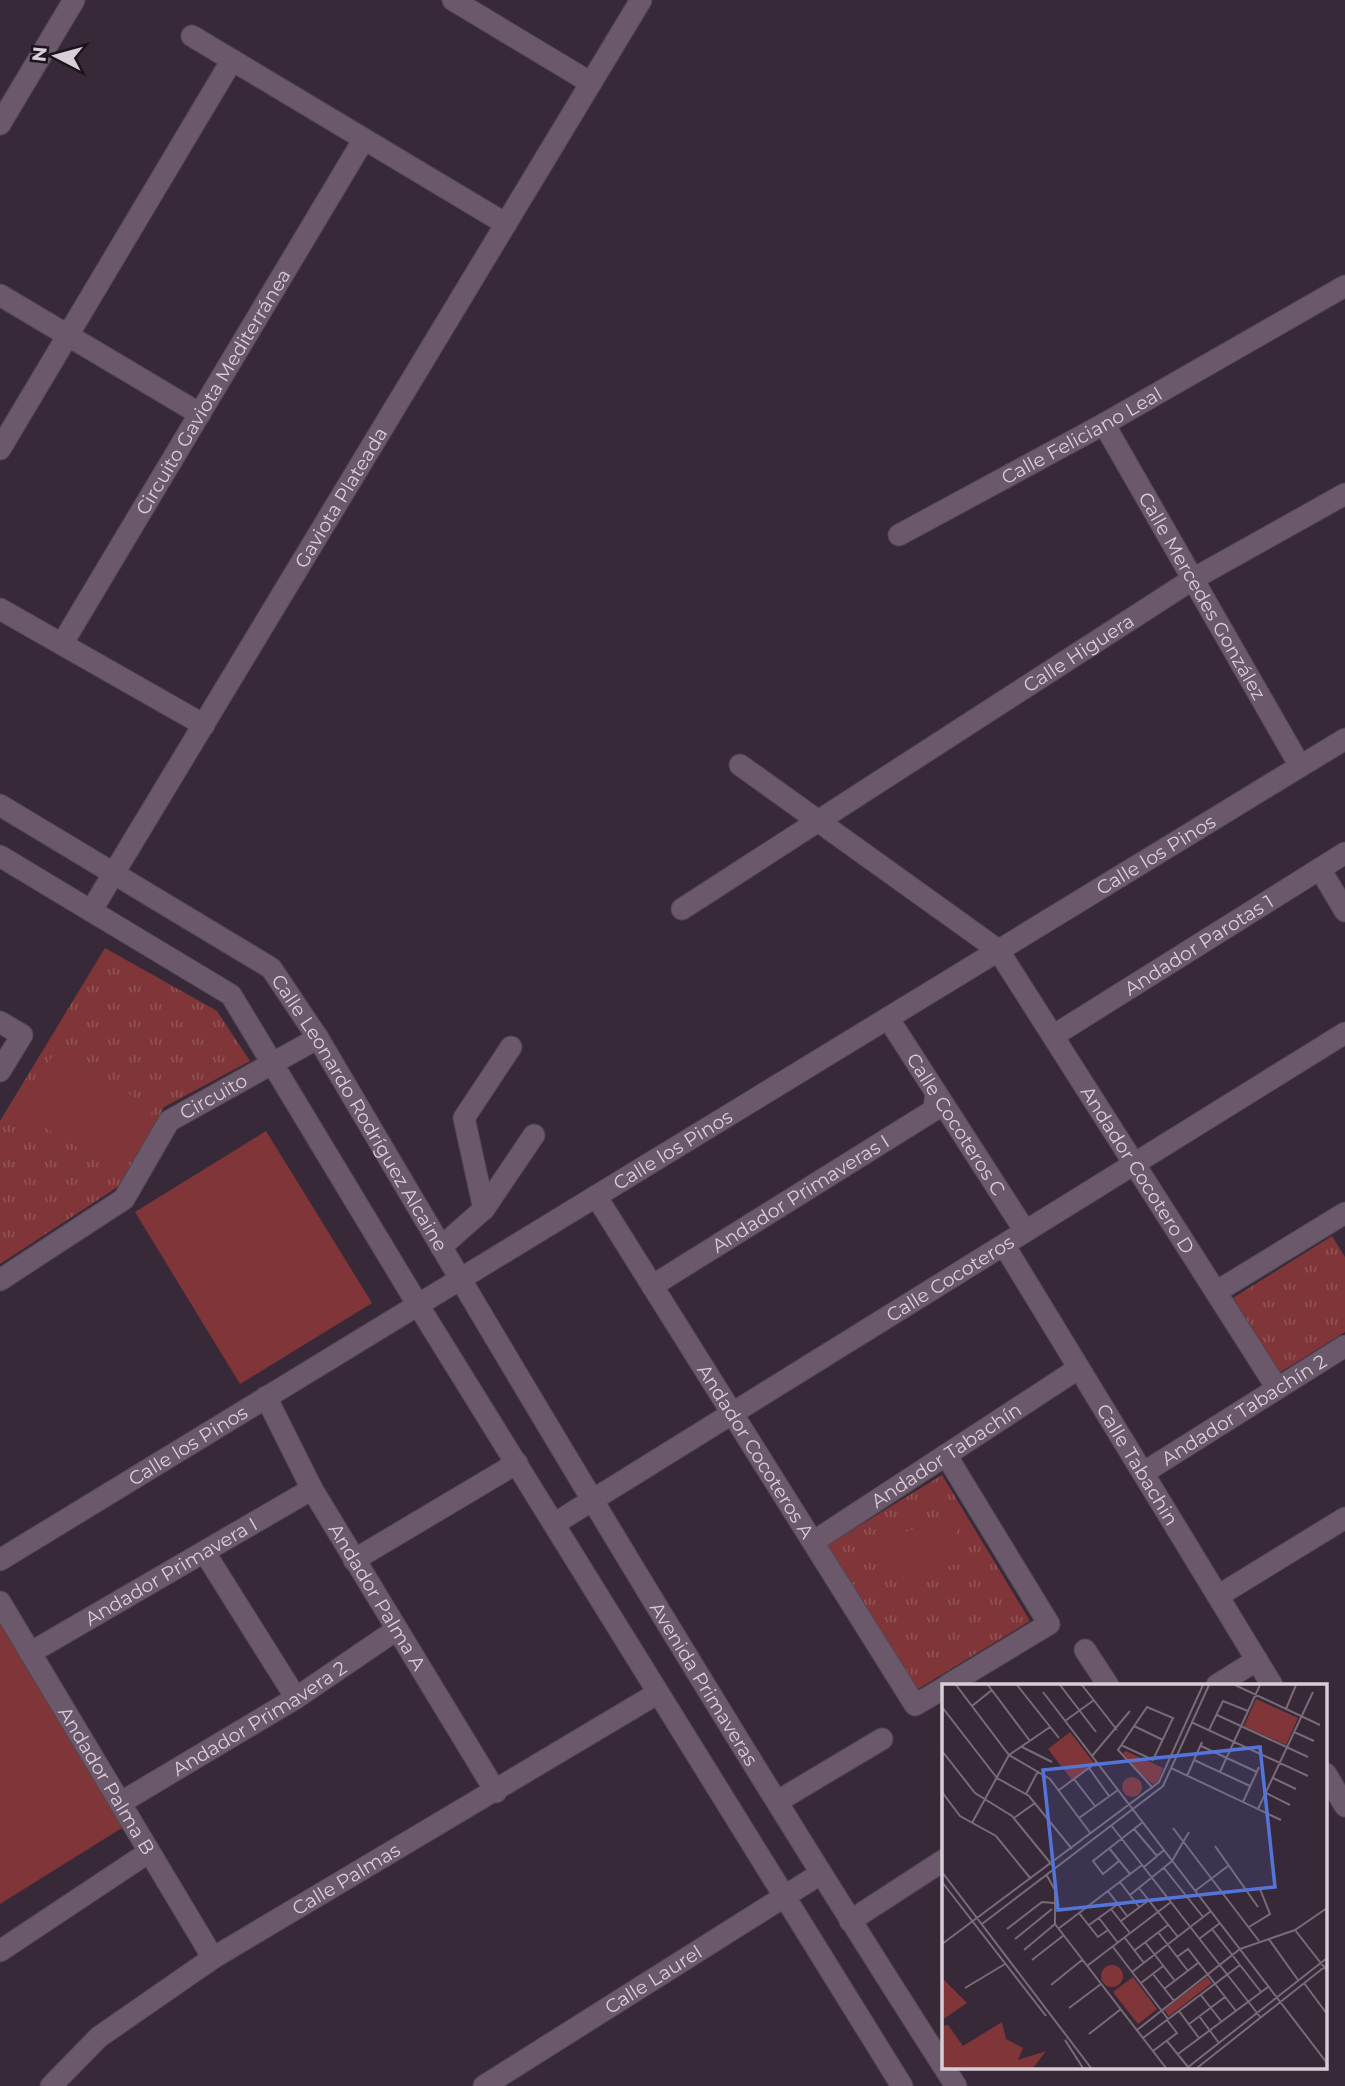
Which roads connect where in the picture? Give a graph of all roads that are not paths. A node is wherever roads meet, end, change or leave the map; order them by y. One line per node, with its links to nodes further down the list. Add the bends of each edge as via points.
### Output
1 (74, 0): 7 (street)
2 (453, 0): 6 (street)
3 (641, 0): 6 (street, Gaviota Plateada)
4 (192, 36): 5 (street)
5 (232, 60): 8 (street); 12 (street)
6 (591, 83): 9 (street, Gaviota Plateada)
7 (0, 124)
8 (364, 139): 9 (street); 13 (street, Circuito Gaviota Mediterránea)
9 (506, 224): 21 (street, Gaviota Plateada)
10 (1345, 286): 14 (street, Calle Feliciano Leal)
11 (0, 295): 12 (street)
12 (68, 335): 13 (street); 15 (street)
13 (200, 414): 20 (street, Circuito Gaviota Mediterránea)
14 (1104, 424): 17 (street, Calle Feliciano Leal); 18 (street, Calle Mercedes González)
15 (0, 449)
16 (1345, 494): 18 (street, Calle Higuera)
17 (899, 534)
18 (1193, 579): 24 (street, Calle Mercedes González); 26 (street, Calle Higuera)
19 (0, 609): 20 (street)
20 (62, 644): 21 (street)
21 (204, 725): 30 (street, Gaviota Plateada)
22 (1345, 739): 24 (street, Calle los Pinos)
23 (740, 765): 26 (street)
24 (1300, 766): 34 (street, Calle los Pinos)
25 (0, 804): 30 (street, Calle Leonardo Rodríguez Alcaine)
26 (821, 821): 31 (street, Calle Higuera); 34 (street)
27 (1345, 853): 29 (street, Andador Parotas 1)
28 (0, 856): 32 (street)
29 (1320, 869): 33 (street); 38 (street, Andador Parotas 1)
30 (113, 874): 32 (street, Gaviota Plateada); 39 (street, Calle Leonardo Rodríguez Alcaine, via 271,968)
31 (682, 909)
32 (91, 911): 41 (street, via 230,995)
33 (1345, 911)
34 (998, 950): 35 (street, Calle los Pinos); 38 (street, Andador Cocotero D)
35 (888, 1018): 43 (street, Calle Cocoteros C); 46 (street, Calle los Pinos)
36 (0, 1022): 42 (street, via 22,1035)
37 (1345, 1033): 45 (street, Calle Cocoteros)
38 (1053, 1036): 45 (street, Andador Cocotero D)
39 (318, 1038): 41 (street, Circuito); 51 (street, Calle Leonardo Rodríguez Alcaine)
40 (511, 1047): 47 (street, via 464,1118)
41 (273, 1063): 53 (street, Circuito, via 169,1121 124,1199); 56 (street)
42 (0, 1071)
43 (936, 1093): 49 (street, Calle Cocoteros C); 54 (street, Andador Primaveras I, via 934,1110)
44 (534, 1135): 47 (street)
45 (1134, 1164): 49 (street, Calle Cocoteros); 55 (street, Andador Cocotero D)
46 (596, 1196): 52 (street, Calle los Pinos); 54 (street, Andador Cocoteros A)
47 (484, 1209): 51 (street)
48 (1345, 1213): 55 (street)
49 (1025, 1231): 50 (street, Calle Cocoteros)
50 (1004, 1244): 58 (street, Calle Tabachin); 61 (street, Calle Cocoteros)
51 (441, 1247): 52 (street, Calle Leonardo Rodríguez Alcaine)
52 (460, 1279): 56 (street, Calle los Pinos); 66 (street, Avenida Primaveras)
53 (0, 1280)
54 (652, 1286): 61 (street, Andador Cocoteros A)
55 (1216, 1293): 59 (street, Andador Cocotero D)
56 (418, 1305): 60 (street, Calle los Pinos); 63 (street)
57 (1345, 1346): 59 (street, Andador Tabachín 2)
58 (1079, 1368): 62 (street, Andador Tabachín); 64 (street, Calle Tabachin)
59 (1278, 1388): 64 (street, Andador Tabachín 2)
60 (266, 1397): 65 (street, Andador Palma A); 71 (street, Calle los Pinos)
61 (732, 1413): 66 (street, Calle Cocoteros); 69 (street, Andador Cocoteros A)
62 (946, 1455): 69 (street, Andador Tabachín); 79 (street, via 1049,1624)
63 (517, 1463): 68 (street); 72 (street)
64 (1143, 1473): 73 (street, Calle Tabachin)
65 (312, 1489): 70 (street, Andador Primavera I); 72 (street, Andador Palma A)
66 (592, 1501): 68 (street, Calle Cocoteros); 89 (street, Avenida Primaveras)
67 (1345, 1518): 73 (street)
68 (554, 1524): 84 (street)
69 (813, 1542): 83 (street, Andador Cocoteros A, via 915,1706)
70 (205, 1553): 77 (street, Andador Primavera I); 85 (street)
71 (0, 1560)
72 (354, 1560): 75 (street, Andador Palma A)
73 (1218, 1596): 78 (street, Calle Tabachin)
74 (0, 1602): 77 (street, Andador Palma B)
75 (397, 1630): 85 (street, Andador Primavera 2); 88 (street, Andador Palma A)
76 (1085, 1650): 80 (street)
77 (30, 1653): 90 (street, Andador Palma B)
78 (1257, 1660): 81 (street); 82 (street, Calle Tabachin)
79 (949, 1684)
80 (1107, 1684)
81 (1219, 1684)
82 (1271, 1684)
83 (942, 1689)
84 (658, 1693): 88 (street, Calle Palmas); 95 (street)
85 (296, 1698): 90 (street, Andador Primavera 2)
86 (882, 1739): 89 (street)
87 (1328, 1777): 91 (street)
88 (496, 1792): 98 (street, Calle Palmas)
89 (778, 1801): 94 (street, Avenida Primaveras)
90 (120, 1802): 92 (street, Andador Palma B)
91 (1345, 1806)
92 (149, 1852): 97 (street); 98 (street, Andador Palma B)
93 (942, 1861): 96 (street)
94 (820, 1874): 95 (street, Calle Laurel); 96 (street, Avenida Primaveras)
95 (784, 1897): 102 (street, Calle Laurel); 103 (street)
96 (850, 1921): 99 (street, Avenida Primaveras)
97 (0, 1951)
98 (213, 1958): 101 (street, Calle Palmas, via 99,2037)
99 (942, 2064)
100 (944, 2068): 104 (street, Avenida Primaveras)
101 (51, 2086)
102 (484, 2086)
103 (902, 2086)
104 (956, 2086)

